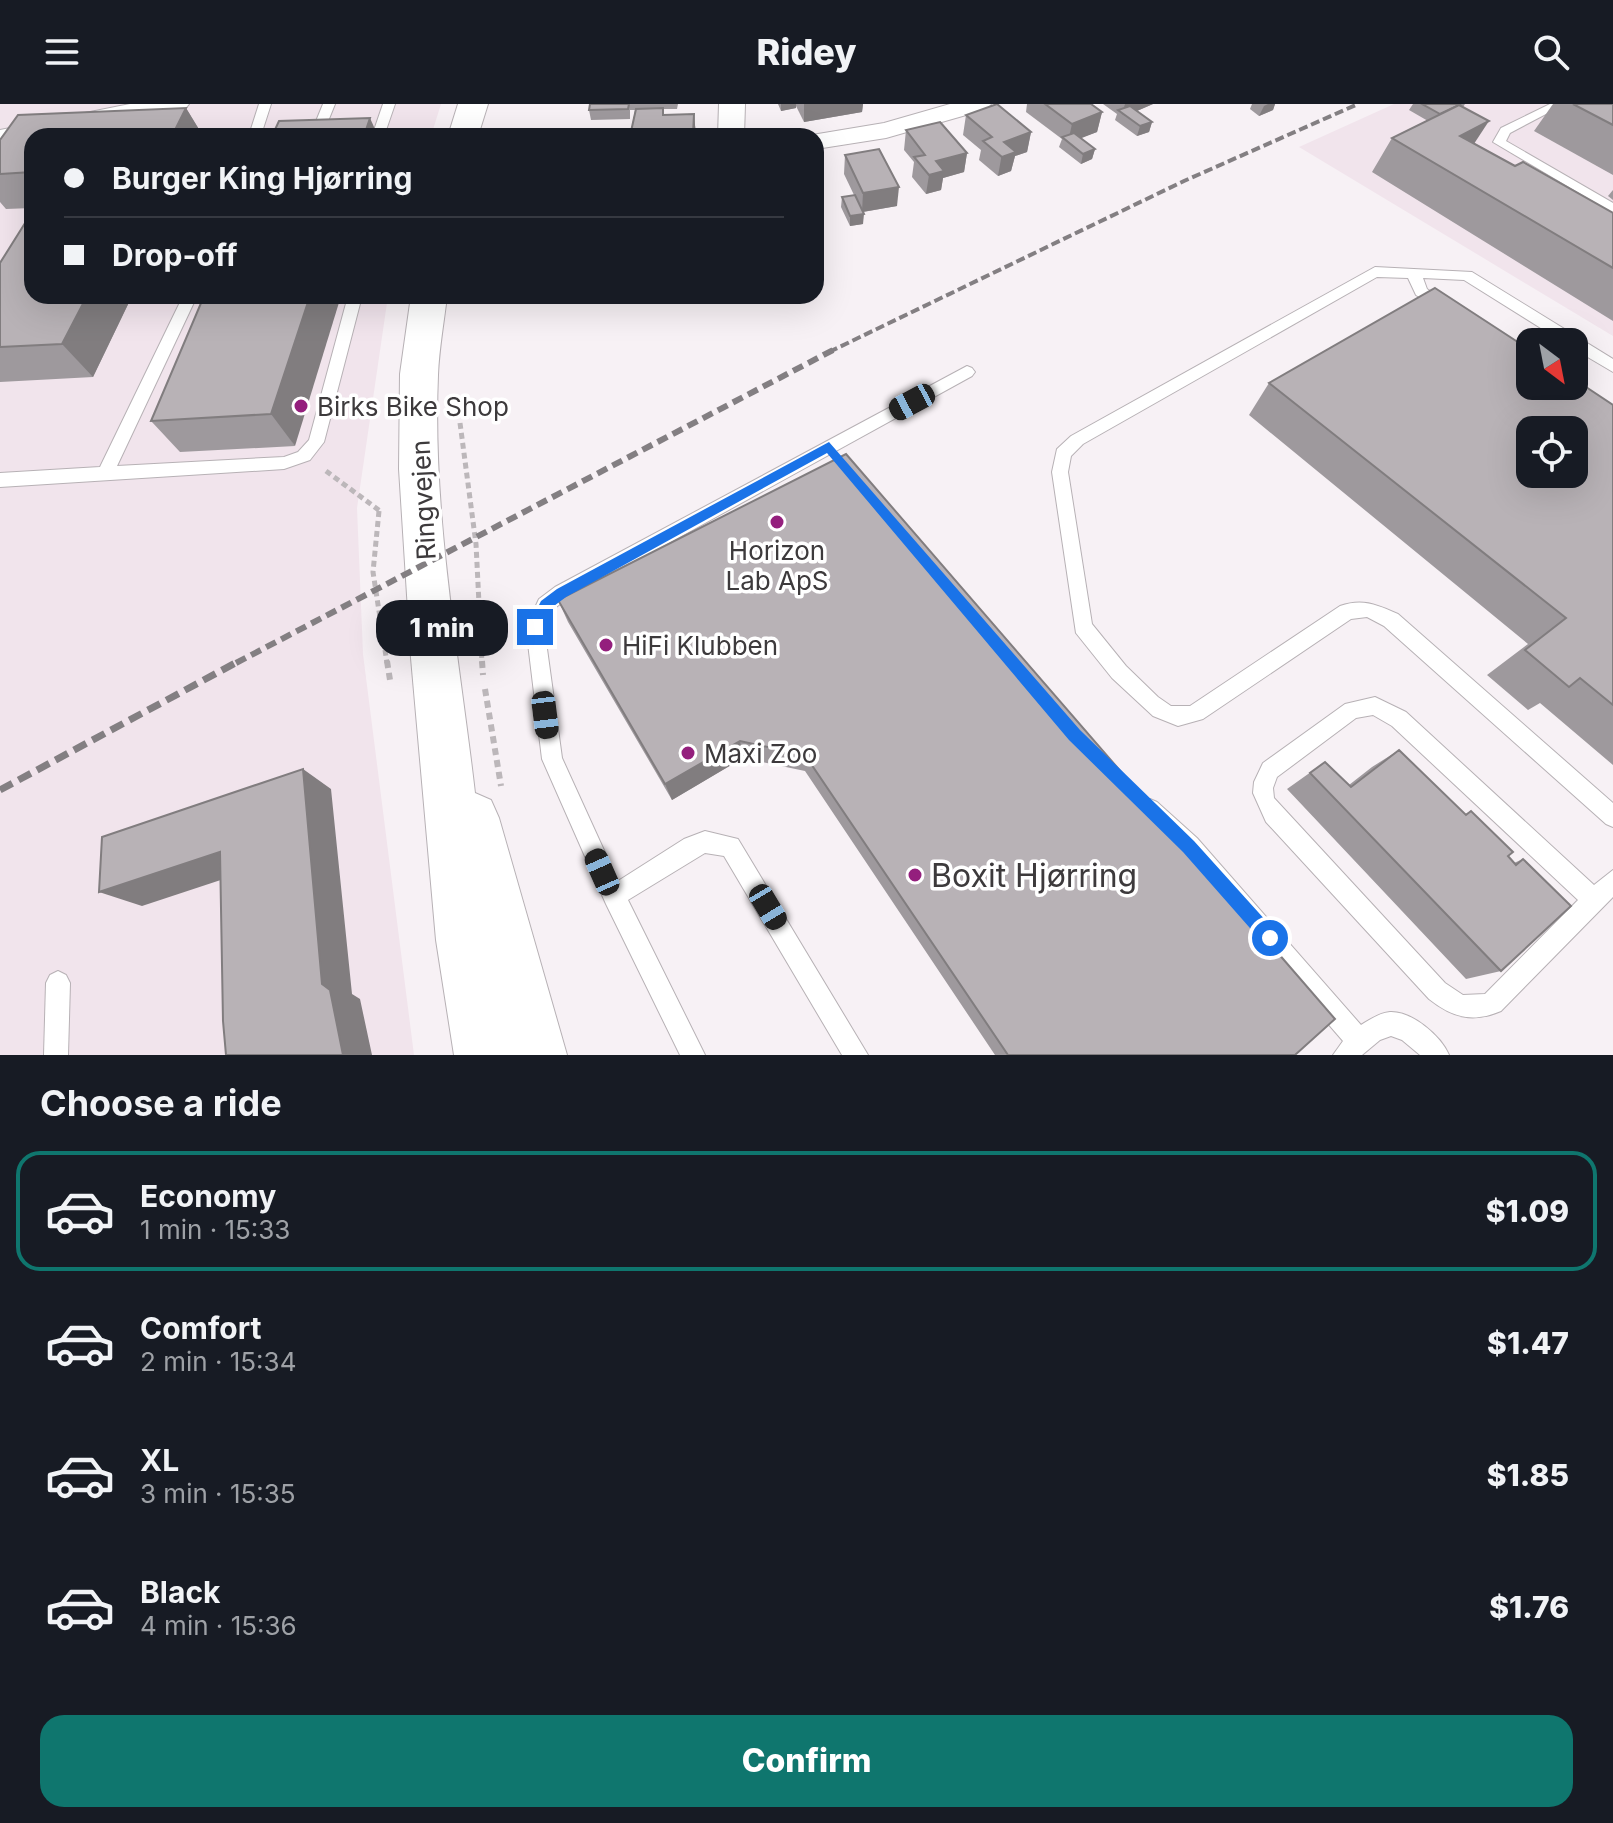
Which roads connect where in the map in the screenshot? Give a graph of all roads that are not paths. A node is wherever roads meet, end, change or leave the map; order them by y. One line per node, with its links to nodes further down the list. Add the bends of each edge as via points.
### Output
1 (174, 104): 9 (main road)
2 (265, 104): 10 (lane)
3 (329, 104): 11 (lane)
4 (389, 104): 12 (lane)
5 (473, 104): 13 (main road)
6 (732, 104): 14 (street)
7 (978, 104): 17 (street, via 886,130)
8 (1559, 104): 18 (lane, via 1505,131 1499,142)
9 (55, 128)
10 (261, 128)
11 (319, 128)
12 (381, 128)
13 (466, 128)
14 (731, 128)
15 (24, 134): 16 (main road)
16 (0, 139)
17 (824, 140)
18 (1613, 209)
19 (1413, 272): 23 (lane, via 1421,292); 24 (lane, via 1455,273 1477,280); 30 (lane, via 1366,276 1077,440 1063,453 1060,472 1083,627 1152,704 1186,717 1347,612 1380,613)
20 (186, 304): 26 (lane)
21 (353, 304): 26 (lane, via 316,442 304,456 284,463)
22 (428, 304): 28 (main road, Ringvejen, via 419,374 419,469)
23 (1454, 315)
24 (1613, 366)
25 (967, 372): 32 (lane, via 834,452 545,605 535,638 552,759)
26 (106, 473): 27 (lane)
27 (0, 480)
28 (441, 704): 37 (main road, Ringvejen, via 464,940); 38 (main road, Ringvejen)
29 (1132, 792): 35 (lane, via 1189,846)
30 (1613, 817)
31 (1613, 881): 33 (lane)
32 (614, 896): 39 (lane); 40 (lane, via 692,847 705,842 730,847)
33 (1594, 900): 33 (lane, via 1493,1003 1467,1009 1437,991 1273,815 1264,803 1264,779 1352,710 1375,706 1399,719)
34 (58, 983): 36 (lane)
35 (1352, 1048): 41 (lane, via 1380,1025 1394,1023 1411,1030)
36 (56, 1055)
37 (483, 1055)
38 (538, 1055)
39 (693, 1055)
40 (856, 1055)
41 (1437, 1055)

